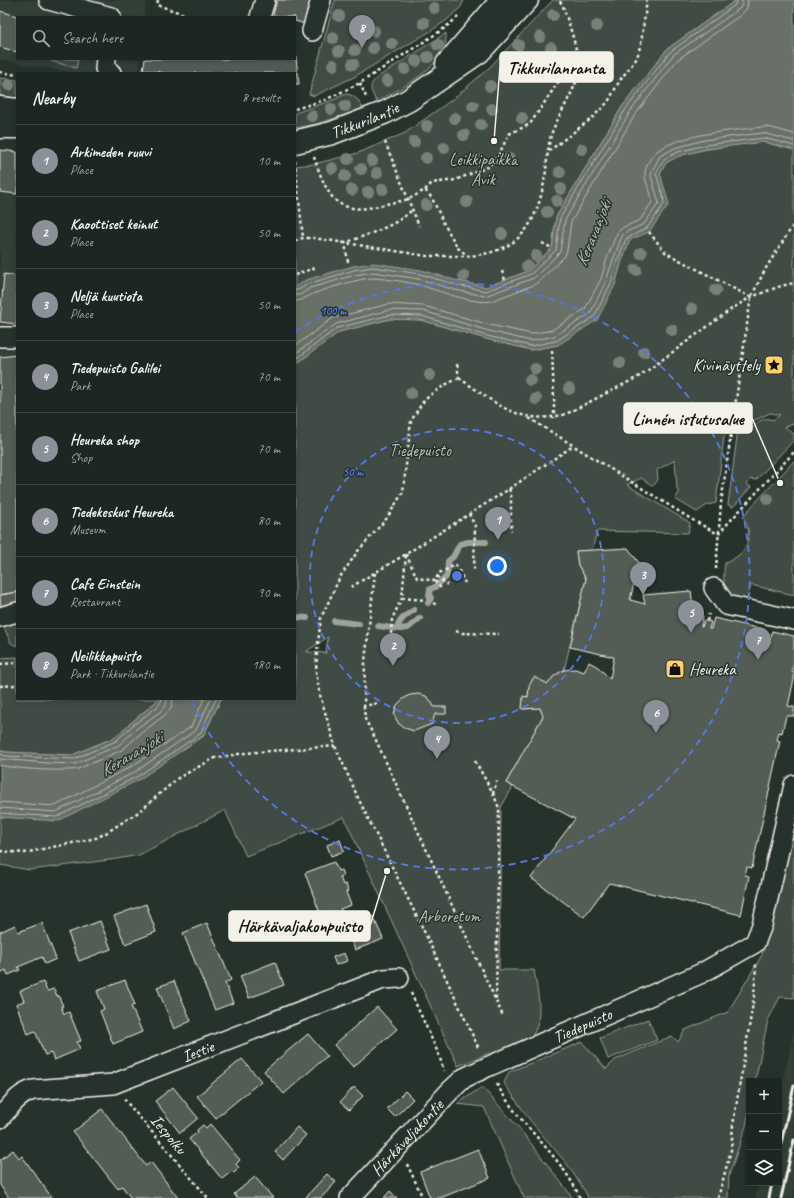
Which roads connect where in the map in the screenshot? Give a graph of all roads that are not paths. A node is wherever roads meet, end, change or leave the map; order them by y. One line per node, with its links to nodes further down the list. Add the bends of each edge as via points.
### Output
1 (49, 0): 6 (street)
2 (265, 0): 7 (street)
3 (321, 0): 8 (street)
4 (502, 0): 11 (main road, Tikkurilantie)
5 (527, 0): 11 (main road, Tikkurilantie, via 479,52)
6 (107, 16)
7 (260, 16)
8 (312, 31)
9 (106, 60): 10 (street, via 105,68)
10 (110, 72)
11 (428, 86): 16 (main road, Tikkurilantie, via 386,112 332,133)
12 (0, 108): 13 (main road)
13 (16, 110)
14 (0, 127): 15 (main road)
15 (16, 128)
16 (296, 142)
17 (0, 337): 18 (street)
18 (16, 337)
19 (714, 588): 22 (street, via 726,605)
20 (16, 612): 21 (street)
21 (0, 617)
22 (794, 620)
23 (794, 785): 25 (street, Tiedepuisto, via 762,925 755,943 702,973)
24 (399, 978): 26 (street, Iestie, via 383,979 113,1084 26,1092)
25 (464, 1078): 27 (street, Härkävaljakontie)
26 (0, 1118)
27 (350, 1198)

